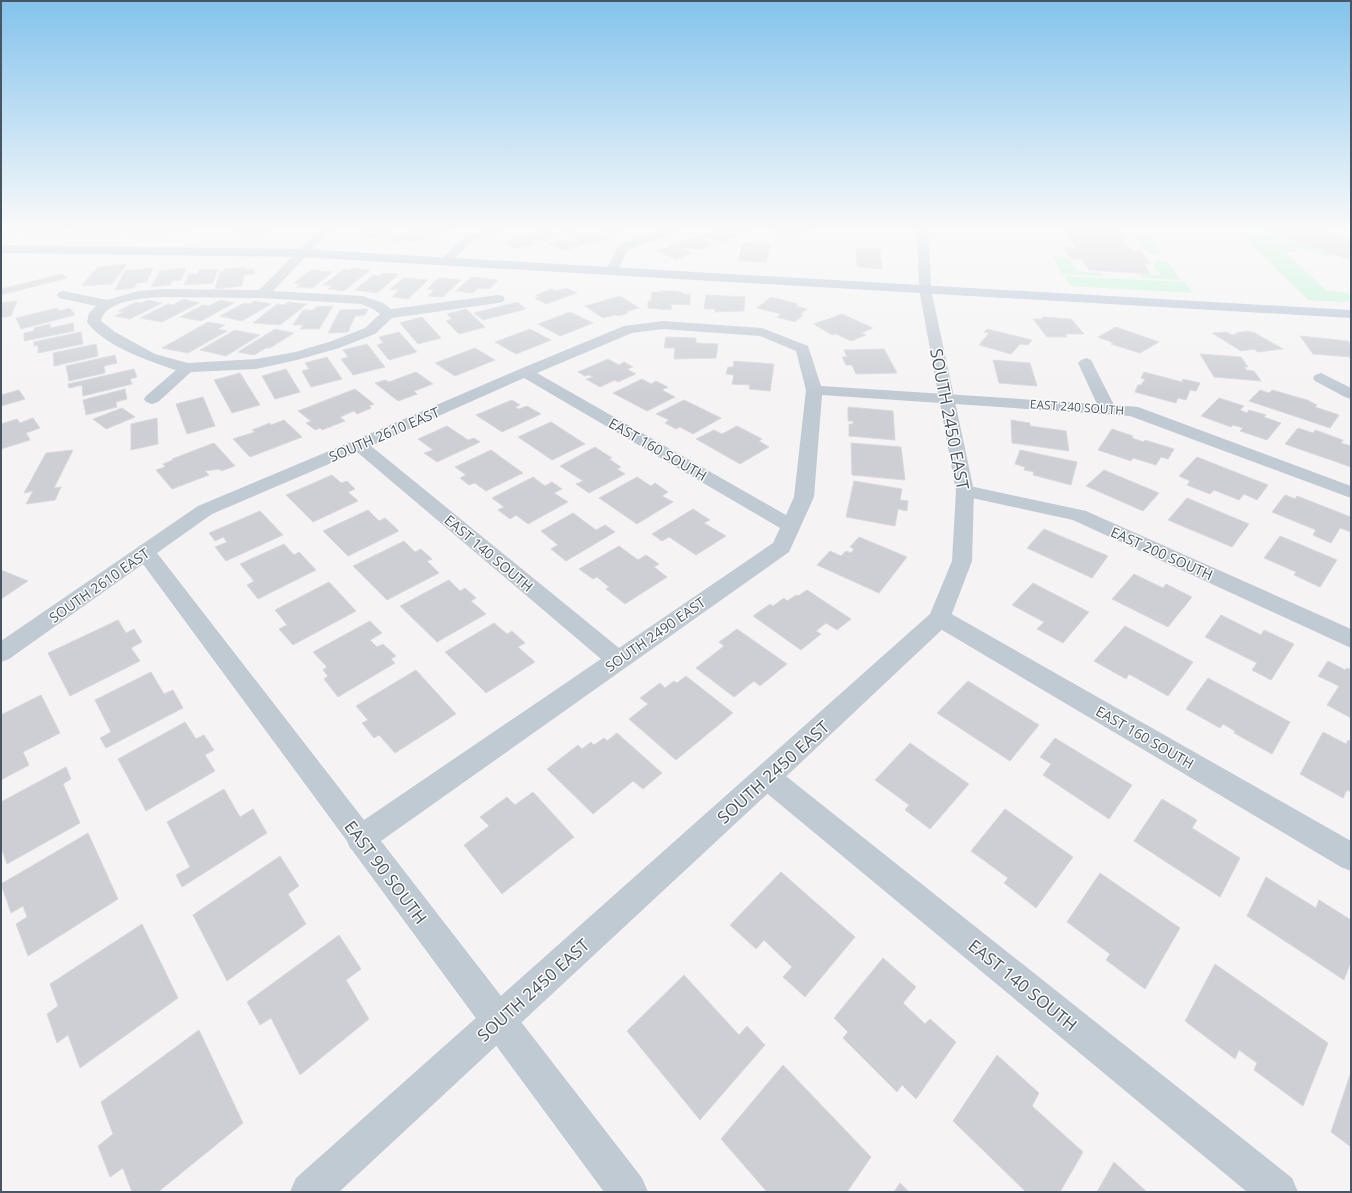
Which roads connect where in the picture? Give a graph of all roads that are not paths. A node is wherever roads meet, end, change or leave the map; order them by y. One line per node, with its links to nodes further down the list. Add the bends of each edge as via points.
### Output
1 (272, 284): 5 (street)
2 (837, 284): 4 (main road)
3 (925, 284): 4 (street, SOUTH 2450 EAST)
4 (925, 289): 10 (main road); 18 (street, SOUTH 2450 EAST)
5 (262, 294): 8 (street, via 162,293 138,295); 9 (street, via 363,300 378,306)
6 (64, 295): 8 (street)
7 (498, 299): 9 (street)
8 (107, 304): 13 (street, via 96,313 94,322 110,335 150,358)
9 (388, 314): 13 (street, via 370,331 334,346 297,356 256,364)
10 (1351, 314)
11 (803, 349): 14 (street, SOUTH 2610 EAST, via 762,332 663,325 629,330); 16 (street, SOUTH 2490 EAST)
12 (1086, 363): 20 (street)
13 (187, 368): 19 (street)
14 (525, 372): 21 (street, SOUTH 2610 EAST); 24 (street, EAST 160 SOUTH)
15 (1321, 378): 17 (street)
16 (814, 390): 18 (street, EAST 240 SOUTH); 24 (street, SOUTH 2490 EAST, via 804,497)
17 (1351, 394)
18 (947, 399): 20 (street, EAST 240 SOUTH); 22 (street, SOUTH 2450 EAST)
19 (152, 400)
20 (1108, 409): 23 (street, EAST 240 SOUTH, via 1132,411)
21 (359, 445): 25 (street, SOUTH 2610 EAST, via 204,510); 29 (street, EAST 140 SOUTH)
22 (966, 491): 26 (street, SOUTH 2450 EAST, via 962,561); 27 (street, EAST 200 SOUTH, via 1079,515)
23 (1351, 492)
24 (791, 526): 29 (street, SOUTH 2490 EAST, via 782,547)
25 (145, 552): 28 (street, SOUTH 2610 EAST); 31 (street, EAST 90 SOUTH)
26 (940, 618): 30 (street, SOUTH 2450 EAST); 32 (street, EAST 160 SOUTH)
27 (1351, 639)
28 (1, 653)
29 (618, 660): 31 (street, SOUTH 2490 EAST)
30 (767, 777): 33 (street, SOUTH 2450 EAST); 36 (street, EAST 140 SOUTH)
31 (360, 839): 33 (street, EAST 90 SOUTH)
32 (1351, 857)
33 (499, 1020): 34 (street, SOUTH 2450 EAST); 35 (street, EAST 90 SOUTH)
34 (310, 1192)
35 (628, 1192)
36 (1278, 1192)

